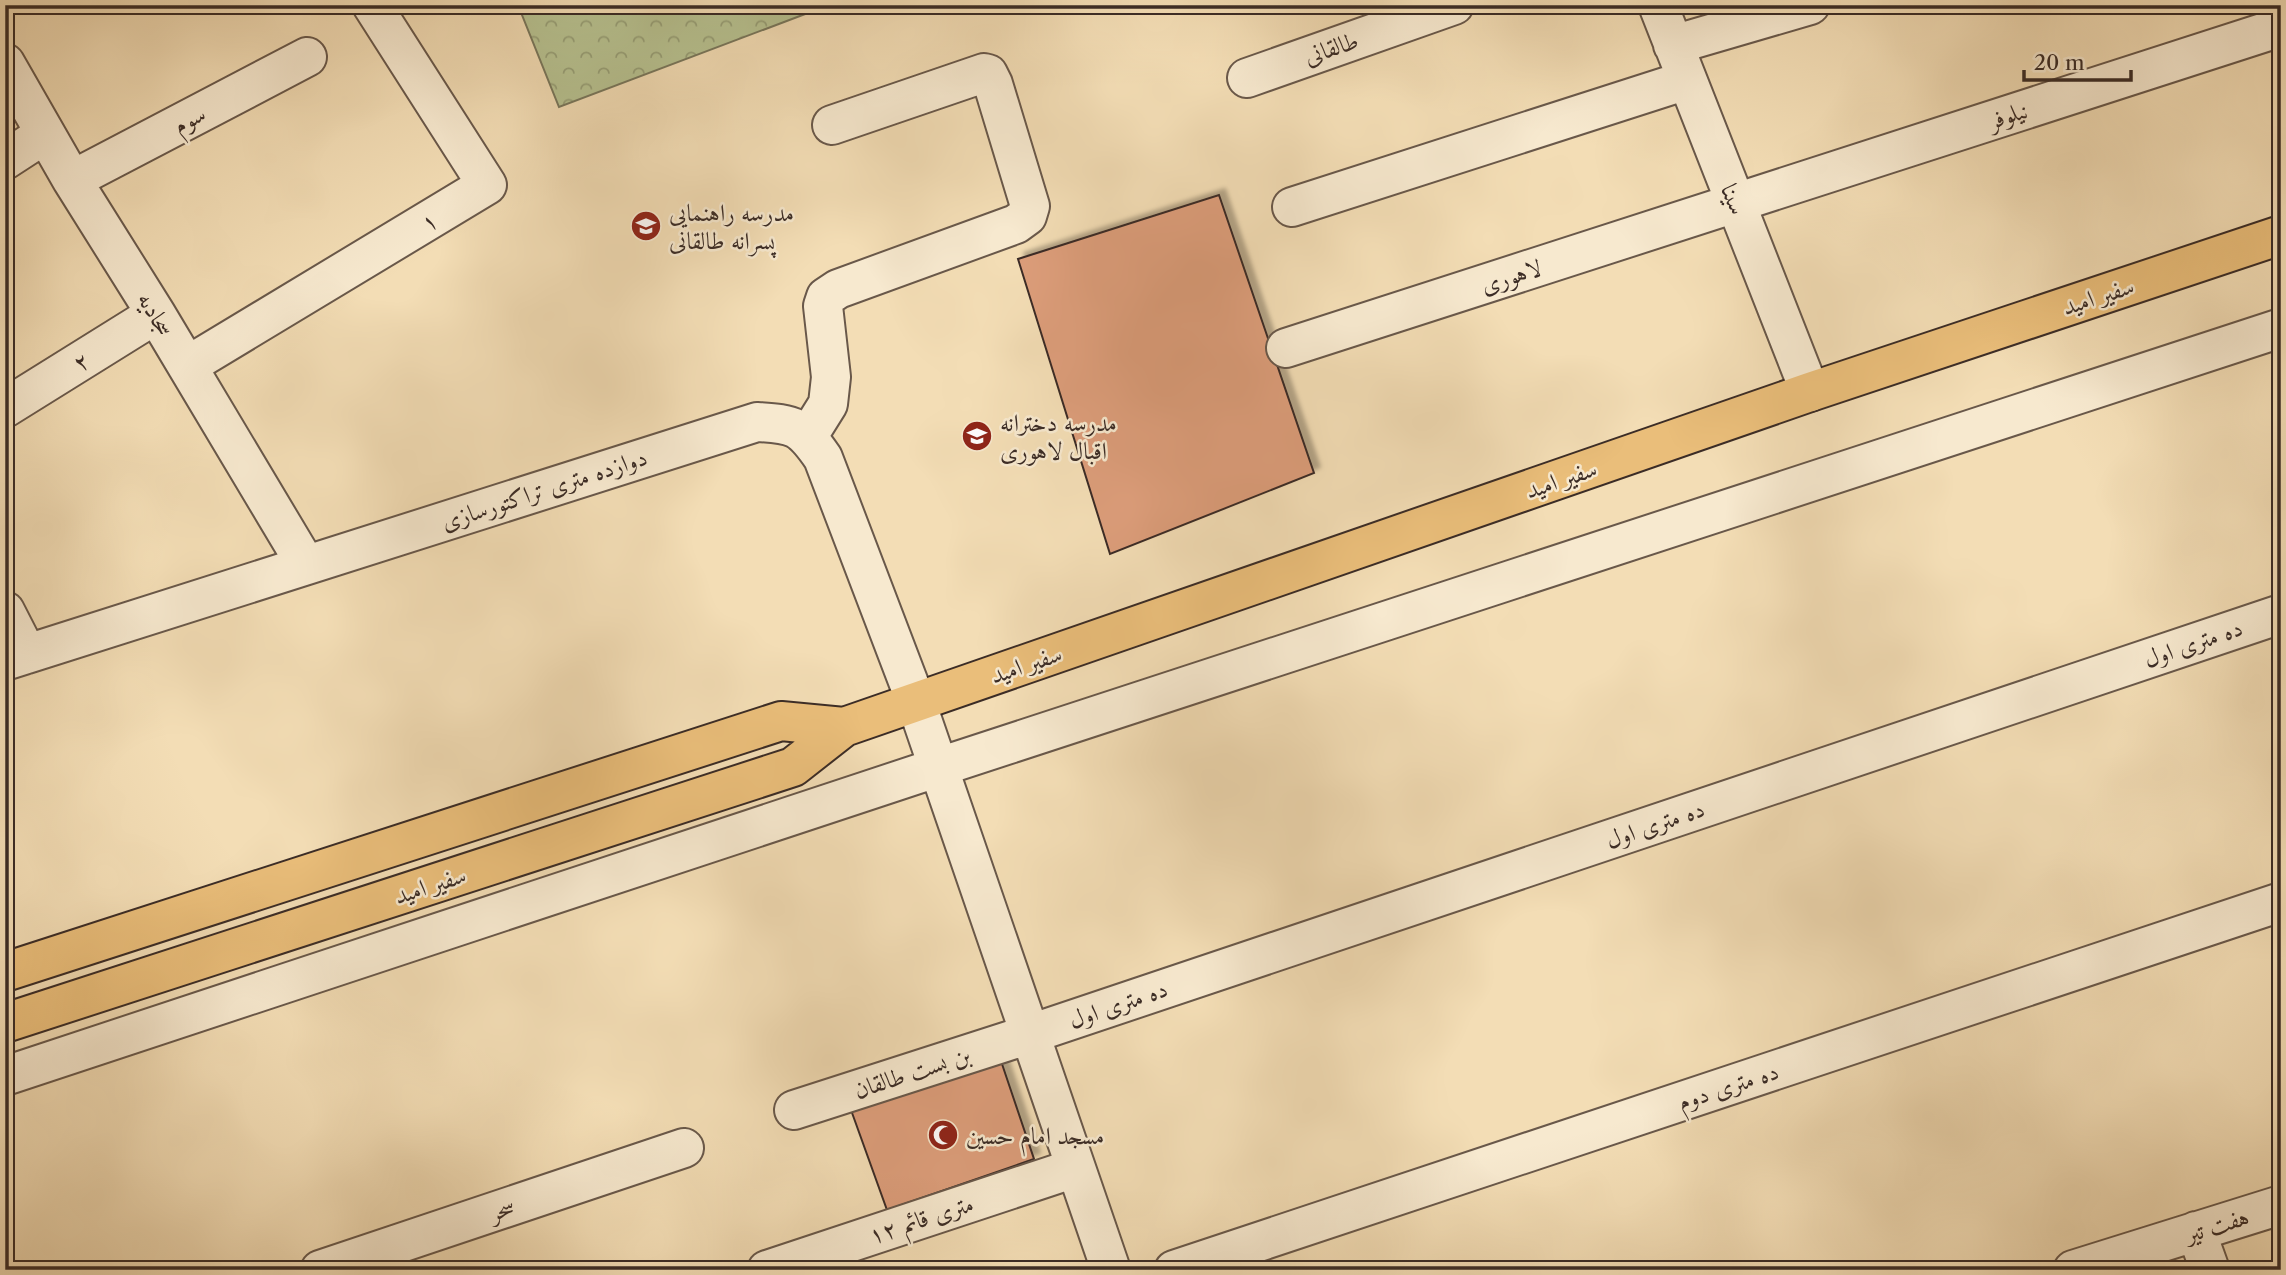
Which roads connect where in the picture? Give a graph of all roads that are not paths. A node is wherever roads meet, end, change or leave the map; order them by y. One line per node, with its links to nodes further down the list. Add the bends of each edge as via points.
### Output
1 (372, 5): 21 (street, ‍۱, via 487,186)
2 (1454, 5): 9 (street, طالقانی)
3 (1658, 5): 6 (street, سینا)
4 (1810, 5): 6 (street)
5 (2281, 27): 15 (street, نیلوفر)
6 (1673, 45): 10 (street, سینا)
7 (307, 57): 14 (street, سوم)
8 (5, 63): 12 (street, سجادیه)
9 (1247, 78)
10 (1687, 80): 15 (street, سینا); 16 (street)
11 (832, 125): 24 (street, via 988,74 1030,206 1027,216 1016,224 826,297 823,306 831,377 828,404)
12 (46, 134): 13 (street); 14 (street, سجادیه)
13 (5, 160)
14 (72, 180): 18 (street, سجادیه)
15 (1736, 203): 20 (street, لاهوری); 22 (street, سینا)
16 (1292, 206)
17 (2281, 235): 22 (main road, سفیر امید)
18 (156, 314): 21 (street, سجادیه); 23 (street, ۲)
19 (2281, 328): 31 (street)
20 (1286, 348)
21 (187, 366): 25 (street, سجادیه)
22 (1810, 392): 29 (main road, سفیر امید)
23 (5, 408)
24 (808, 436): 25 (street, دوازده متری تراکتورسازی, via 786,423 757,422); 29 (street, via 823,458)
25 (306, 565): 28 (street, دوازده متری تراکتورسازی)
26 (5, 611): 28 (street)
27 (2281, 614): 35 (street, ده متری اول)
28 (16, 658)
29 (916, 702): 30 (main road, سفیر امید); 31 (street)
30 (844, 727): 33 (main road, سفیر امید, via 782,721); 34 (main road, سفیر امید, via 793,767)
31 (939, 767): 35 (street); 36 (street)
32 (2281, 902): 46 (street, ده متری دوم)
33 (5, 972)
34 (5, 1023)
35 (1030, 1034): 37 (street, بن بست طالقان); 39 (street)
36 (5, 1076)
37 (794, 1110)
38 (684, 1149): 43 (street, سحر)
39 (1075, 1168): 42 (street, ۱۲ متری قائم); 45 (street)
40 (2281, 1205): 41 (street, هفت تیر)
41 (2196, 1231): 47 (street, هفت تیر); 48 (street)
42 (861, 1255): 44 (street, ۱۲ متری قائم)
43 (320, 1270)
44 (767, 1270)
45 (1111, 1270)
46 (1174, 1270)
47 (2073, 1270)
48 (2210, 1270)

